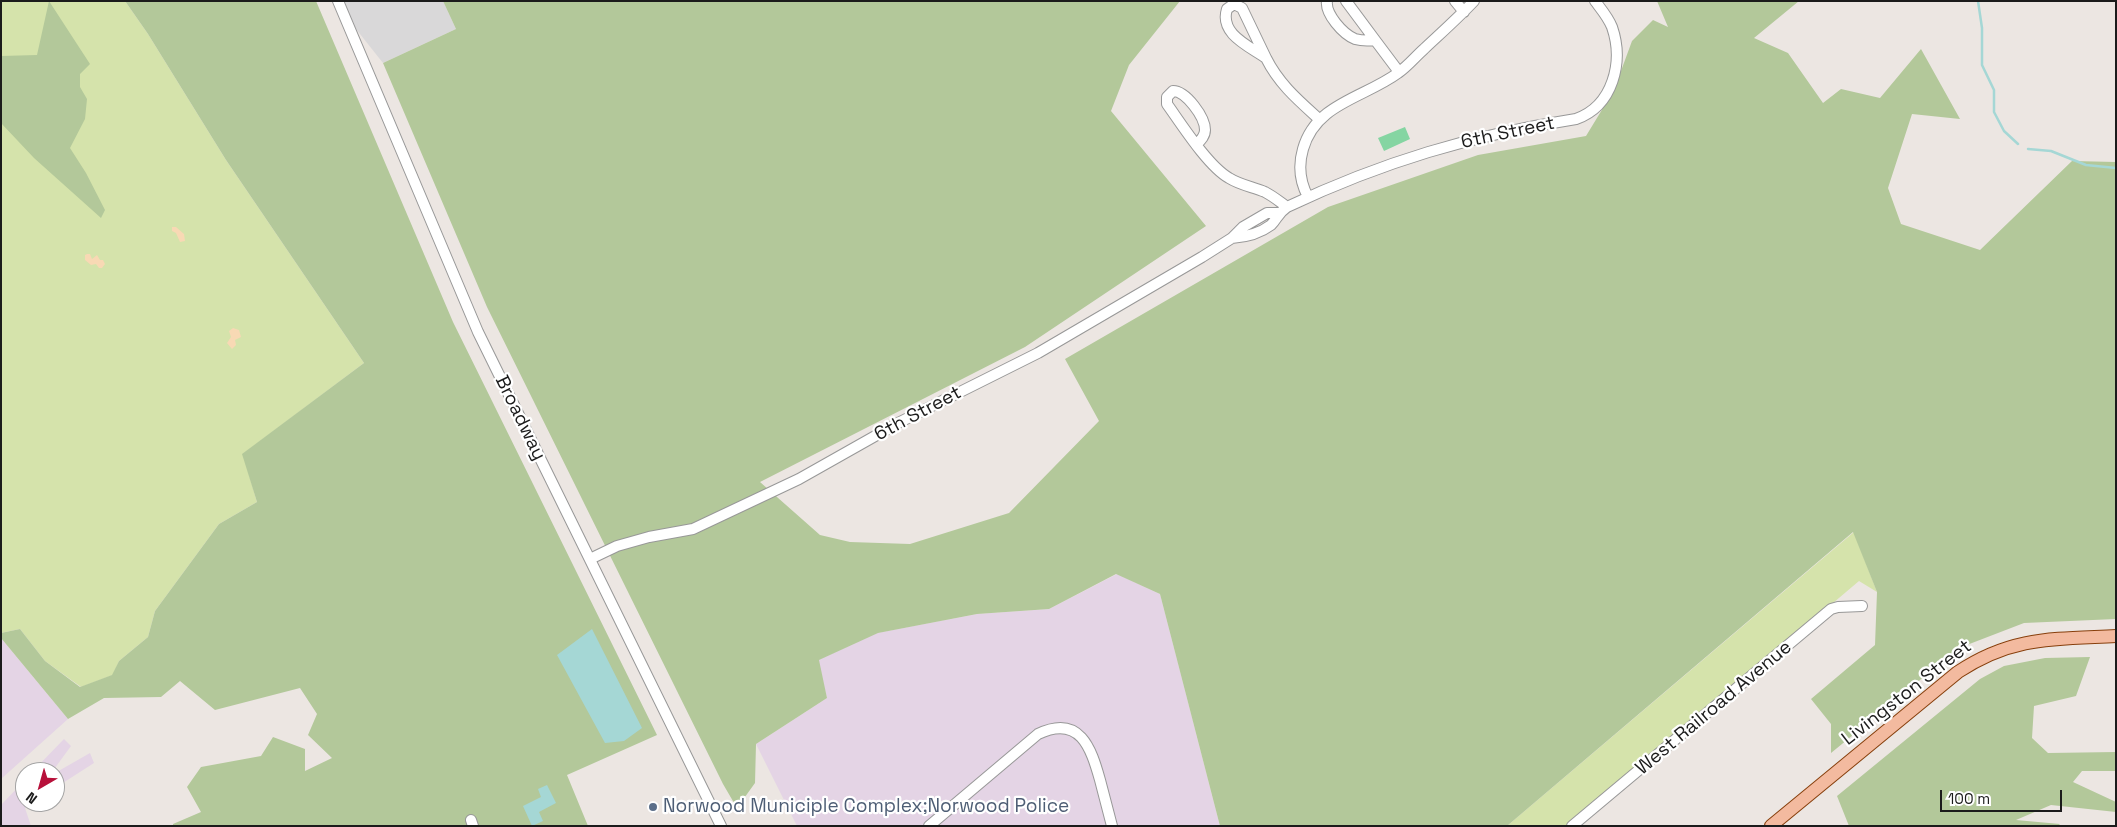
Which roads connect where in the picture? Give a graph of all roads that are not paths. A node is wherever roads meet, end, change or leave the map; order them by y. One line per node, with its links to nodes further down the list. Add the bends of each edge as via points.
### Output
1 (338, 1): 15 (street, Broadway, via 478,332)
2 (1327, 1): 8 (street, via 1329,12 1348,34 1357,39)
3 (1346, 1): 8 (street)
4 (1455, 1): 7 (street)
5 (1474, 1): 7 (street)
6 (1595, 1): 13 (street, 6th Street, via 1611,26 1617,60 1616,72 1607,92 1588,114 1495,134 1408,158)
7 (1464, 12): 10 (street)
8 (1375, 40): 10 (street)
9 (1266, 58): 9 (street, via 1242,8 1239,5 1226,9 1225,20 1231,33); 11 (street, via 1277,79)
10 (1399, 72): 11 (street, via 1338,104)
11 (1319, 119): 13 (street, via 1305,141 1300,164 1303,188)
12 (1197, 144): 12 (street, via 1166,104 1173,91 1186,98 1204,122 1204,135); 14 (street, via 1223,174 1264,192)
13 (1308, 198): 14 (street, 6th Street)
14 (1287, 207): 15 (street, 6th Street, via 1278,213 1267,213 1243,227 1232,238 1038,353 900,422 798,479 694,528 617,546)
15 (590, 559): 18 (street, Broadway)
16 (1862, 606): 21 (street, West Railroad Avenue, via 1831,609)
17 (2116, 636): 22 (main road, Livingston Street, via 2024,642 1973,662)
18 (721, 826)
19 (928, 826): 20 (street, via 1038,734 1062,729 1078,735 1090,748)
20 (1112, 826)
21 (1572, 826)
22 (1771, 826)

